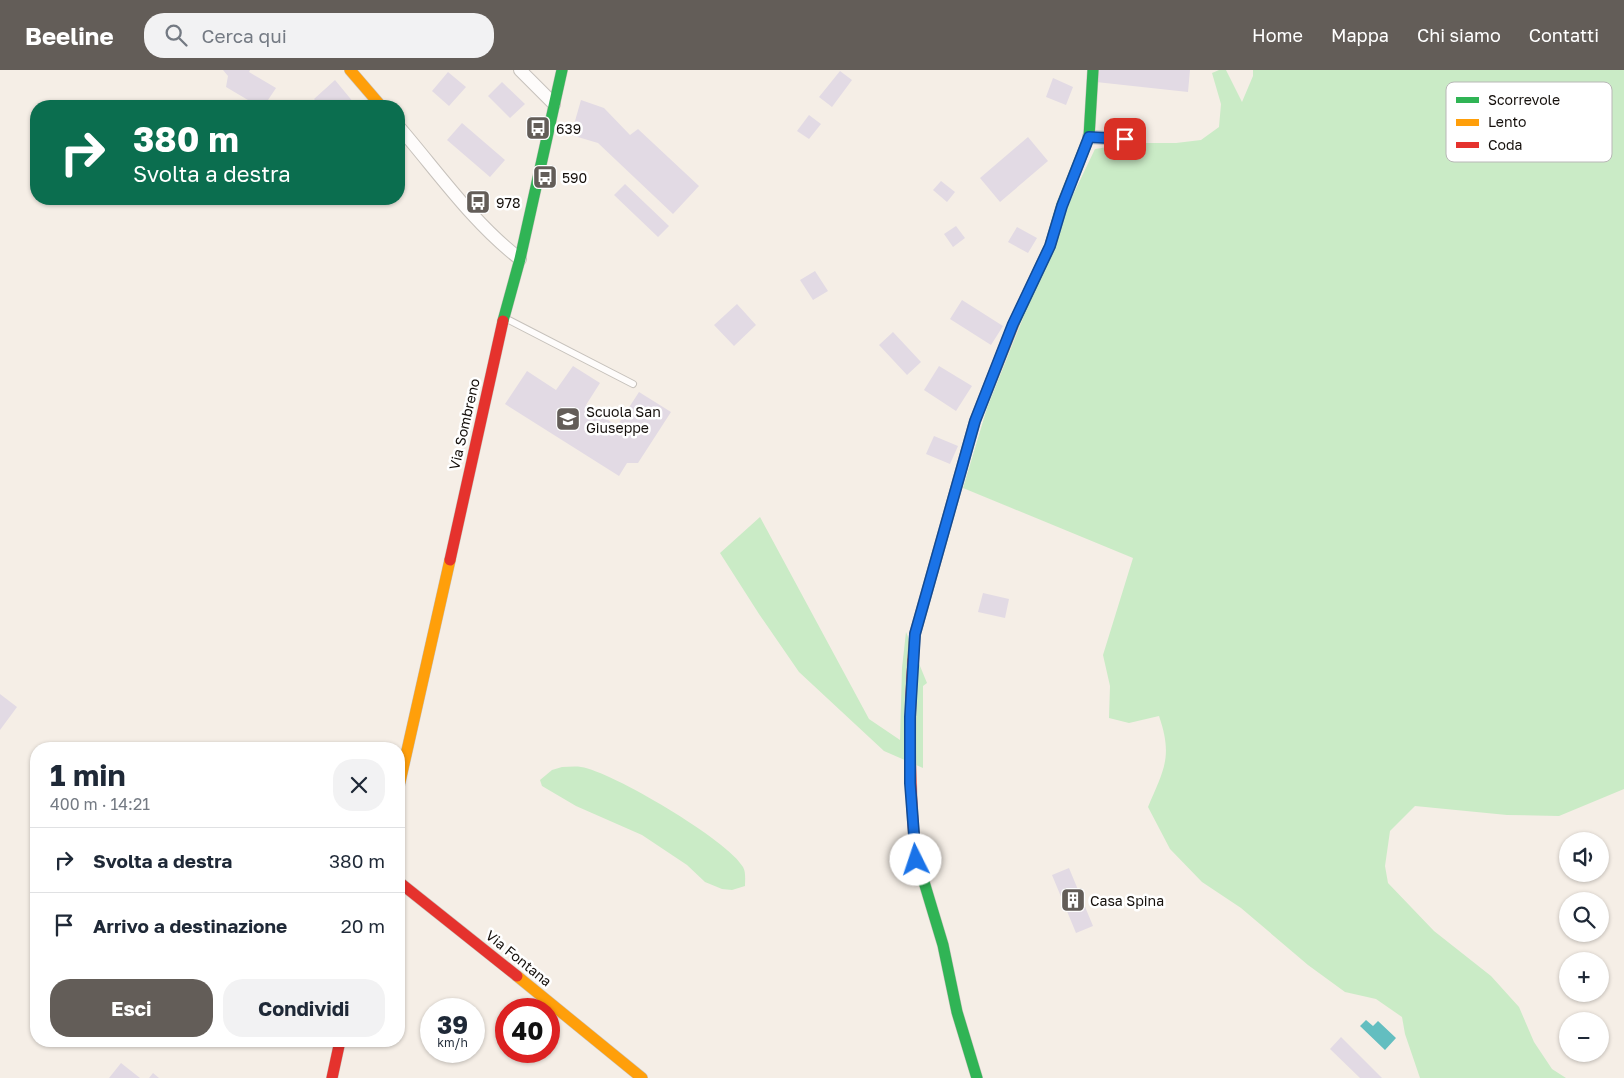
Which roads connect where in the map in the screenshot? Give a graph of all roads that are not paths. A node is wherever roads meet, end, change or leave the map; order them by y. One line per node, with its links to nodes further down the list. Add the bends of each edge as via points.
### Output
1 (350, 70): 5 (street)
2 (520, 70): 6 (street)
3 (562, 70): 6 (street, Via Sombreno)
4 (1093, 70): 8 (street)
5 (376, 100)
6 (554, 104): 10 (street, Via Sombreno)
7 (405, 134): 10 (street, via 471,212)
8 (1089, 137): 9 (street); 18 (street, via 1050,246 1013,324 975,421 915,634 910,783 916,860 943,945 957,1012)
9 (1125, 139)
10 (520, 258): 11 (street, Via Sombreno)
11 (504, 317): 12 (lane); 13 (street, Via Sombreno)
12 (633, 384)
13 (405, 759)
14 (405, 885): 17 (street, Via Fontana)
15 (339, 1047): 16 (street)
16 (332, 1078)
17 (642, 1078)
18 (977, 1078)

